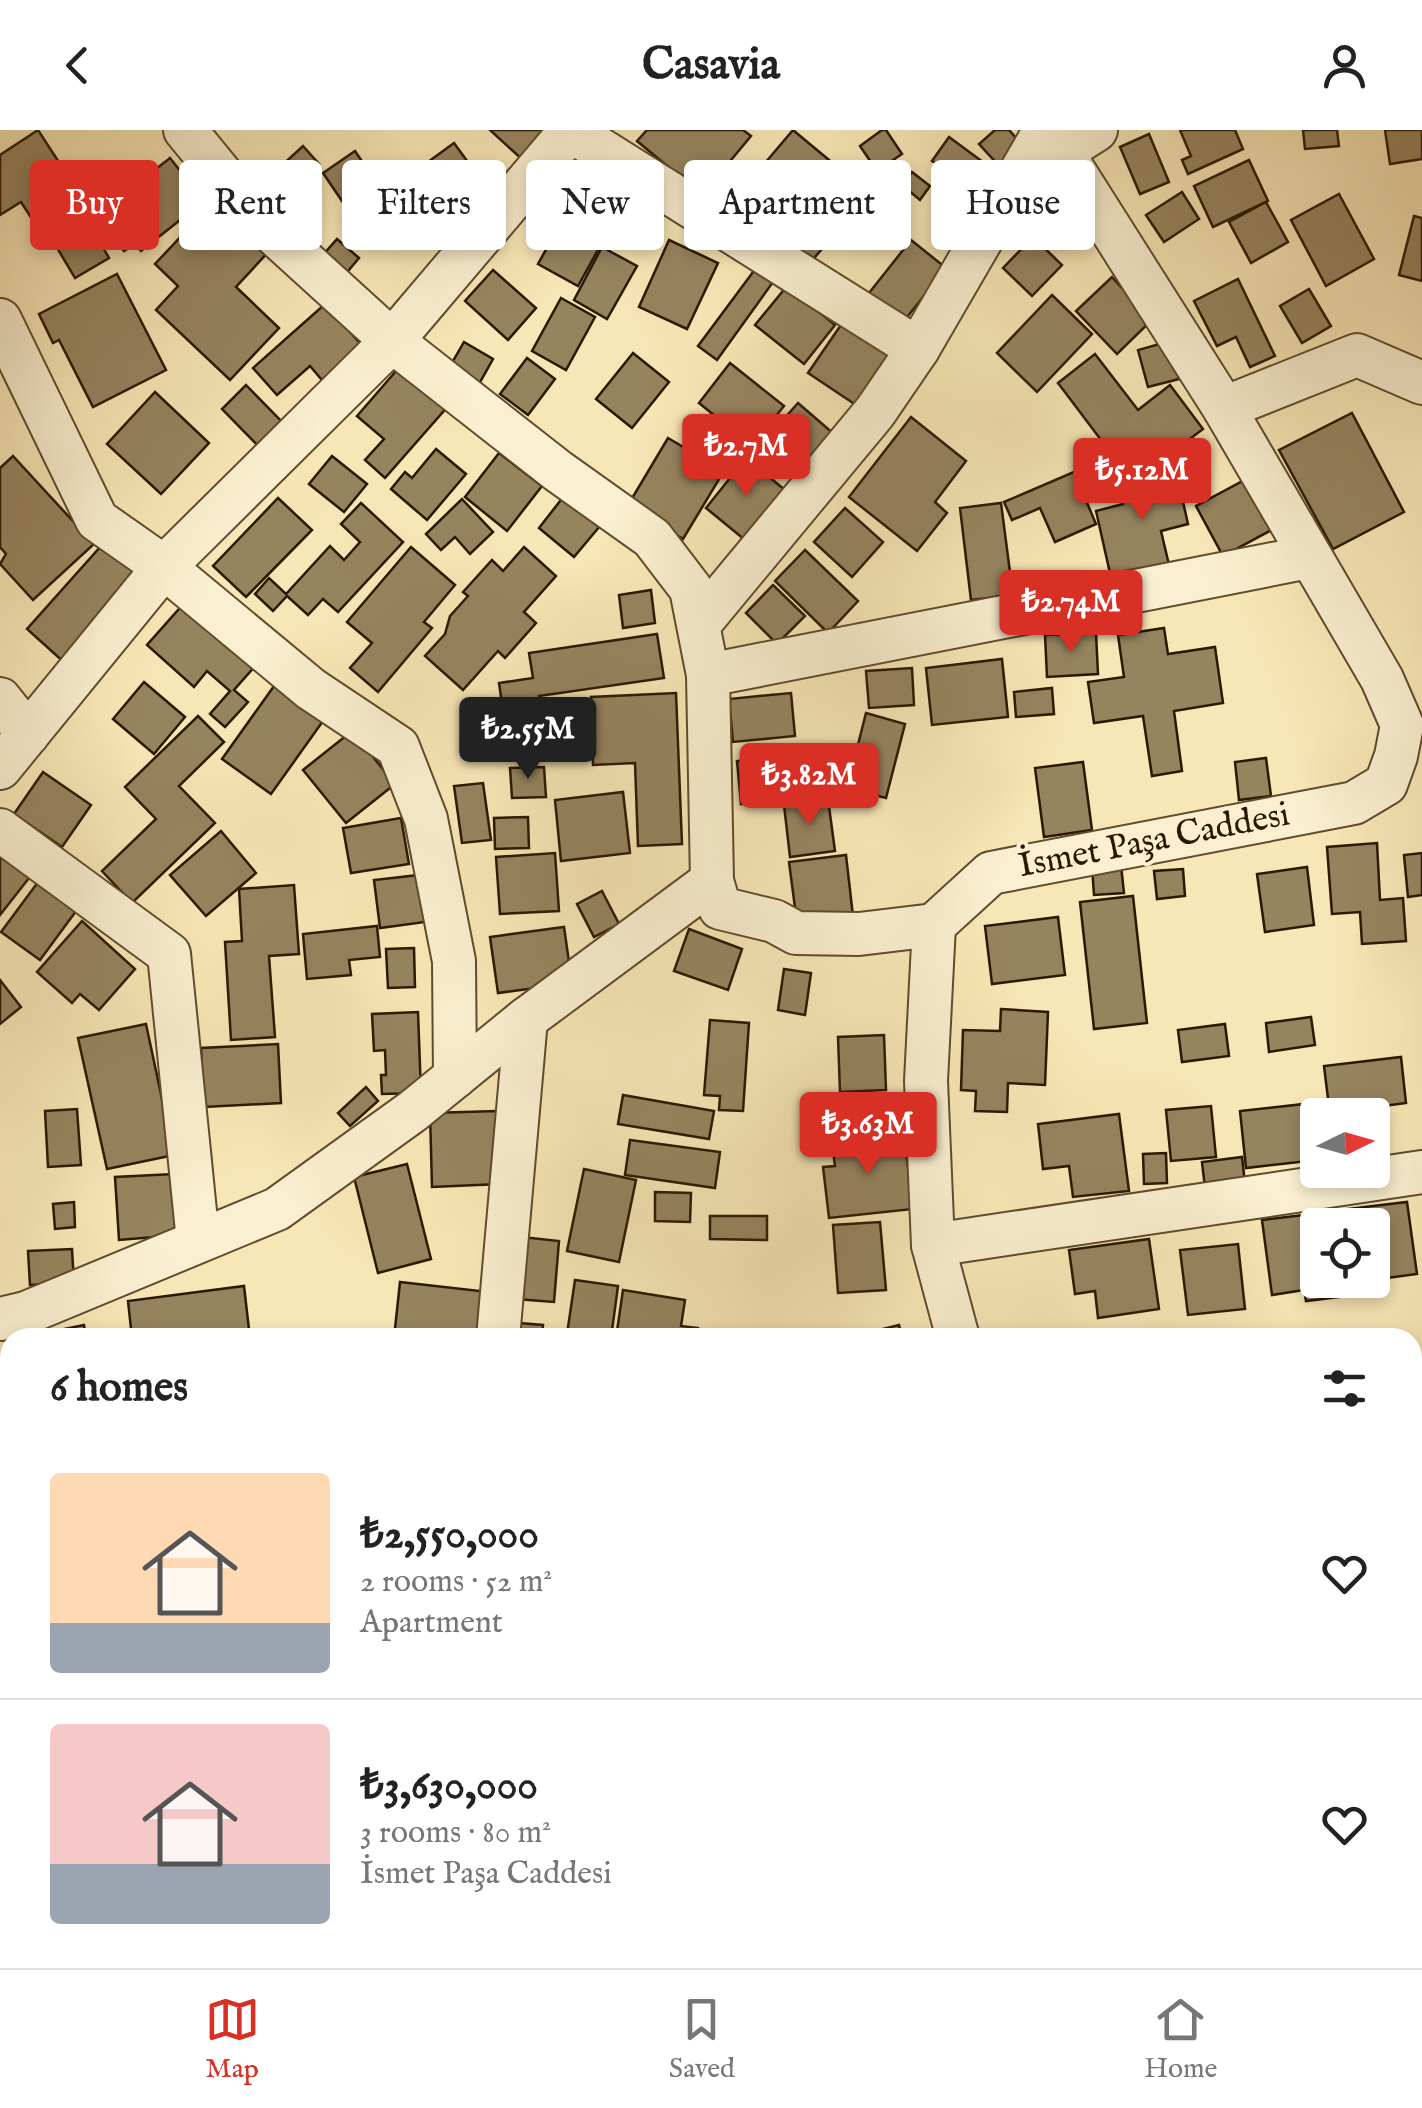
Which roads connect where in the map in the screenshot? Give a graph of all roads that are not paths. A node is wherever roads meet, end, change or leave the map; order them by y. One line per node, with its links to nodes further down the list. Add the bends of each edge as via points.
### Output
1 (185, 130): 5 (street, via 258,219)
2 (571, 130): 5 (street); 6 (street)
3 (1063, 135): 6 (street); 8 (street)
4 (0, 320): 10 (street, via 97,520)
5 (392, 341): 10 (street); 11 (street, via 652,538 691,589)
6 (918, 349): 11 (street, via 875,412)
7 (1422, 383): 8 (street, via 1357,355)
8 (1224, 408): 9 (street)
9 (1309, 557): 12 (street); 18 (street, İsmet Paşa Caddesi, via 1402,725 1386,784 1354,803 990,873)
10 (164, 568): 14 (street); 20 (street, via 312,689 398,747 426,819 454,961)
11 (700, 623): 12 (street)
12 (708, 675): 17 (street)
13 (0, 699): 14 (street)
14 (28, 734): 15 (street)
15 (0, 768)
16 (0, 830): 22 (street, via 168,954)
17 (712, 881): 18 (street, via 720,908 796,933); 19 (street)
18 (934, 925): 23 (street, via 926,1081)
19 (526, 1019): 20 (street); 25 (street)
20 (456, 1077): 22 (street, via 277,1209)
21 (1422, 1172): 23 (street)
22 (198, 1241): 24 (street)
23 (933, 1244): 26 (street)
24 (0, 1319)
25 (499, 1328)
26 (955, 1328)

